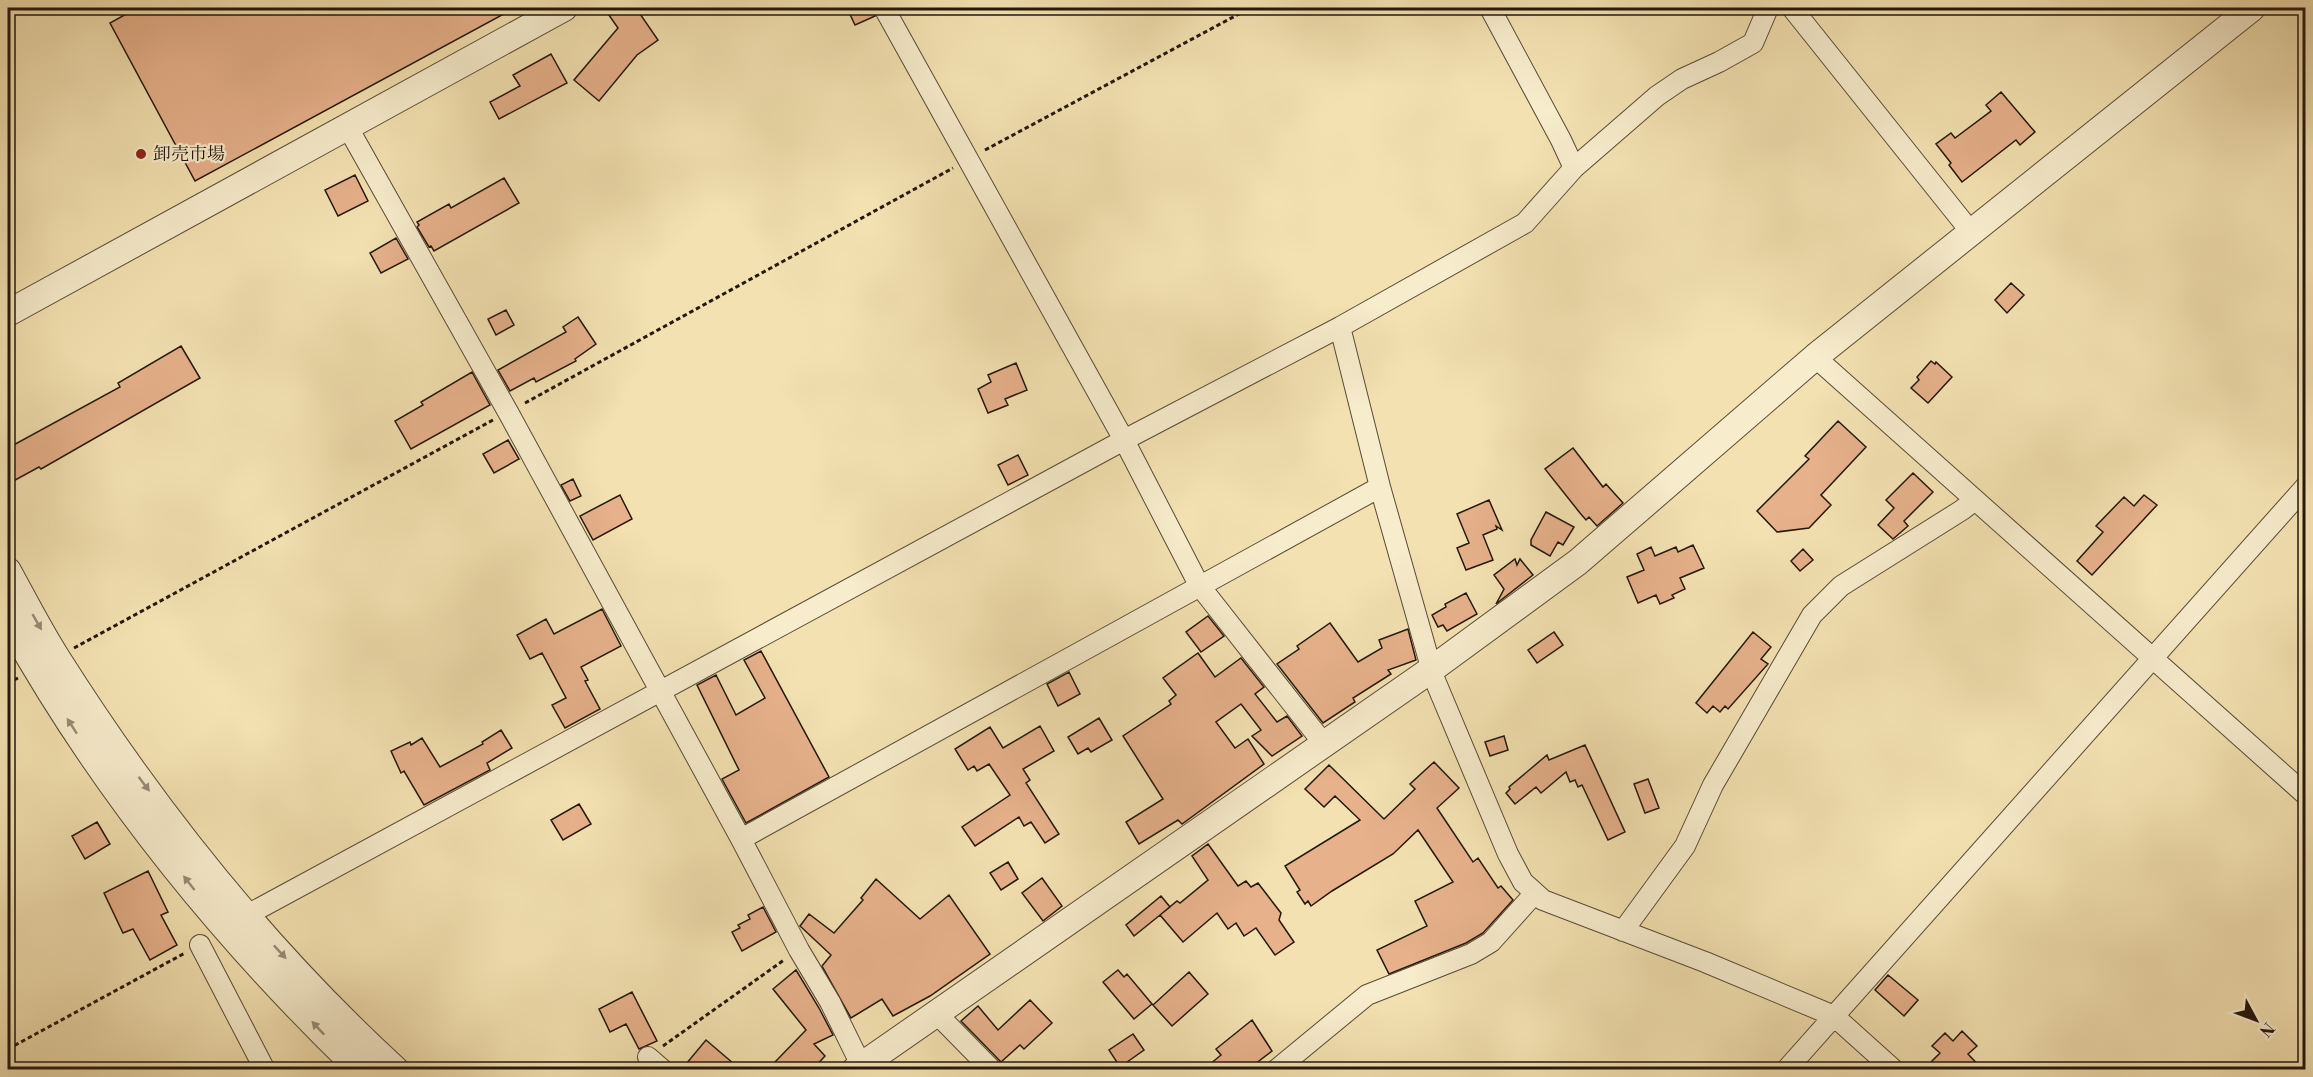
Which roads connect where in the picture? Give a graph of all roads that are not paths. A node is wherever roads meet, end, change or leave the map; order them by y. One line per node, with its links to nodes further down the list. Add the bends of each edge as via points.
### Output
1 (564, 8): 7 (street)
2 (884, 8): 13 (street)
3 (1490, 8): 8 (street)
4 (1768, 8): 8 (street, via 1753,43 1666,90)
5 (1792, 8): 9 (street)
6 (2252, 8): 9 (street)
7 (347, 126): 10 (street); 22 (street)
8 (1574, 168): 11 (street, via 1525,223)
9 (1971, 232): 12 (street)
10 (8, 313)
11 (1340, 327): 13 (street); 15 (street)
12 (1815, 357): 16 (street); 21 (street, via 1578,562)
13 (1124, 440): 18 (street); 22 (street)
14 (2306, 486): 20 (street)
15 (1380, 487): 18 (street); 21 (street)
16 (1975, 500): 20 (street); 29 (street, via 1841,586 1812,615 1713,785 1686,846)
17 (8, 571): 27 (street, one-way to 27, via 56,656 120,753)
18 (1199, 585): 23 (street); 25 (street)
19 (8, 620): 28 (street, one-way to 19, via 100,768)
20 (2152, 656): 24 (street); 32 (street)
21 (1432, 669): 23 (street); 26 (street, via 1508,854)
22 (660, 693): 25 (street); 27 (street)
23 (1324, 744): 31 (street)
24 (2306, 795)
25 (741, 838): 34 (street, via 798,950 830,1002)
26 (1534, 894): 29 (street); 40 (street, via 1491,942 1471,954 1367,996)
27 (247, 916): 28 (street); 37 (street, one-way to 37, via 347,1025)
28 (224, 927): 36 (street, one-way to 28)
29 (1623, 931): 32 (street)
30 (200, 945): 35 (street)
31 (937, 1014): 34 (street); 39 (street)
32 (1834, 1016): 41 (street); 42 (street)
33 (648, 1057): 38 (street)
34 (858, 1067)
35 (265, 1070)
36 (360, 1070)
37 (396, 1070)
38 (663, 1070)
39 (992, 1070)
40 (1276, 1070)
41 (1786, 1070)
42 (1894, 1070)

